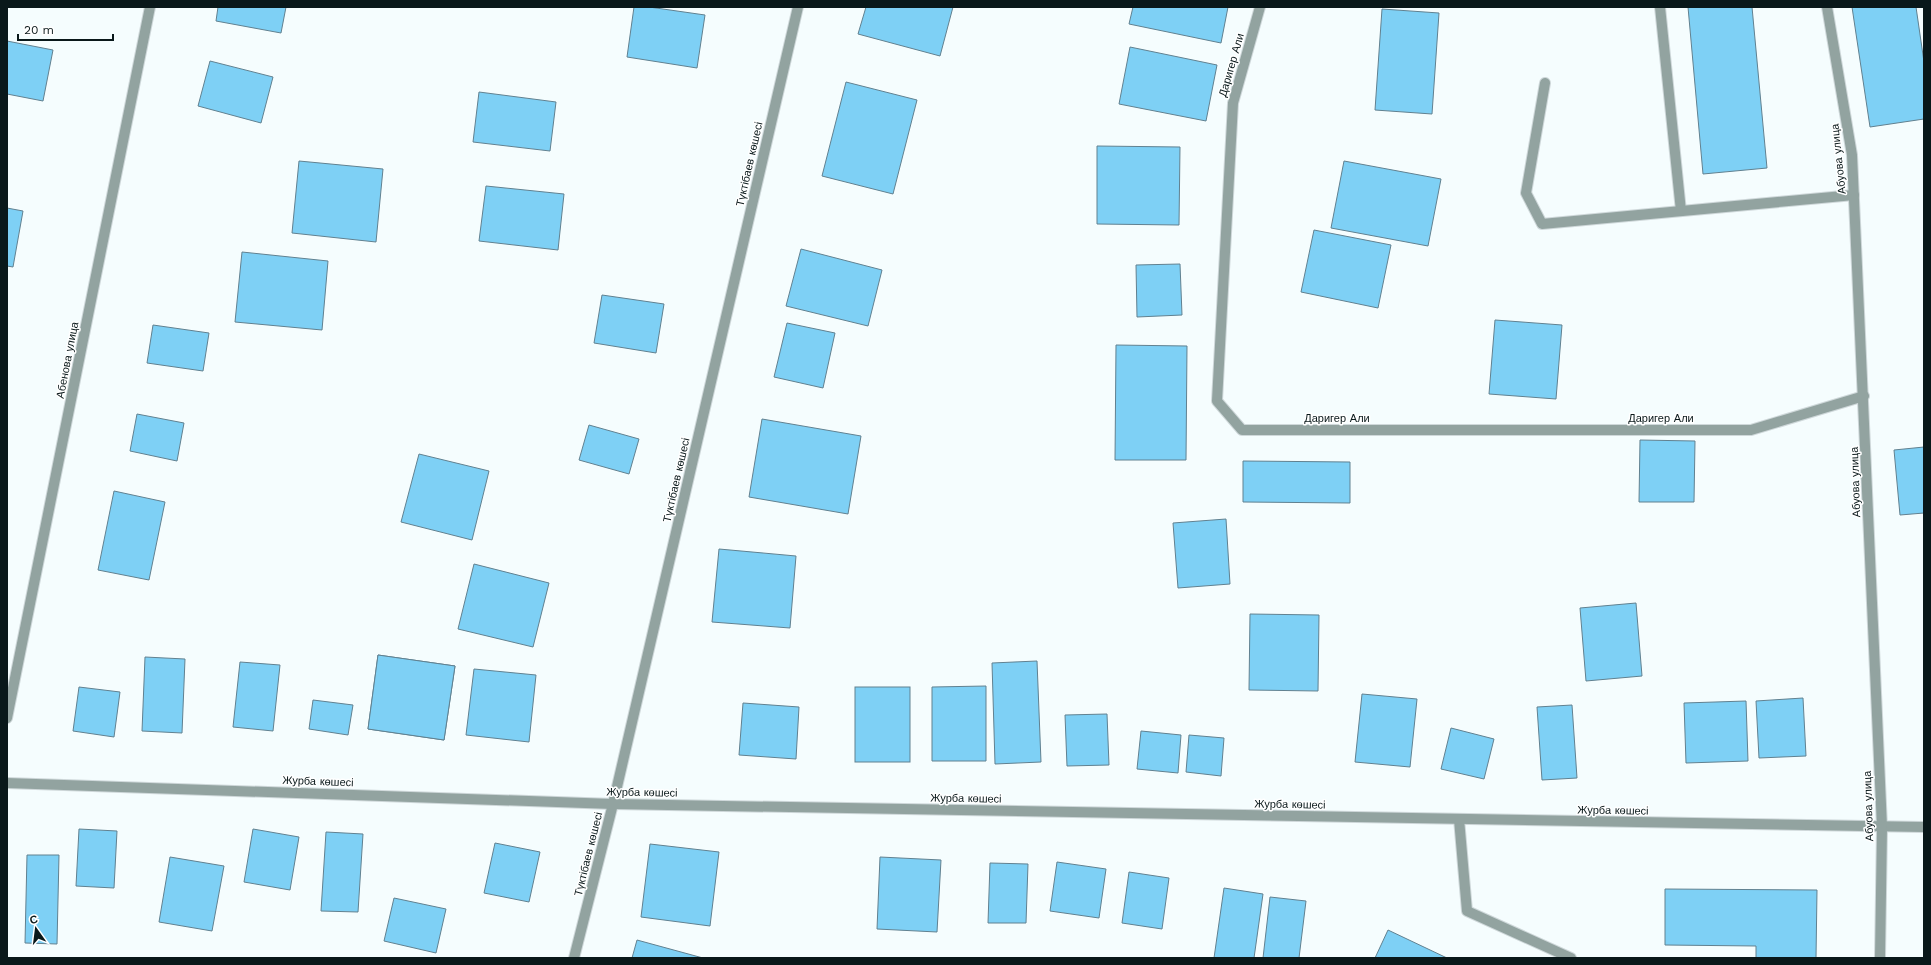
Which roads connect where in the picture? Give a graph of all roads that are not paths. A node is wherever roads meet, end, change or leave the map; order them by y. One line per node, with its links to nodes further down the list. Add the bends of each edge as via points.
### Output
1 (150, 7): 10 (street, Абенова улица)
2 (798, 7): 12 (street, Түктібаев көшесі)
3 (1260, 7): 9 (street, Даригер Али, via 1233,103 1217,401 1242,430 1751,430)
4 (1660, 7): 8 (street)
5 (1827, 7): 7 (street, Абуова улица, via 1852,156)
6 (1544, 82): 8 (street, via 1526,192 1542,224)
7 (1854, 195): 8 (street); 9 (street, Абуова улица)
8 (1681, 211)
9 (1864, 396): 14 (street, Абуова улица)
10 (7, 718)
11 (7, 783): 12 (street, Журба көшесі)
12 (613, 804): 13 (street, Журба көшесі); 16 (street, Түктібаев көшесі)
13 (1459, 820): 14 (street, Журба көшесі); 17 (street, via 1467,911)
14 (1882, 827): 15 (street, Журба көшесі); 18 (street, Абуова улица)
15 (1924, 827)
16 (574, 958)
17 (1571, 958)
18 (1880, 958)

